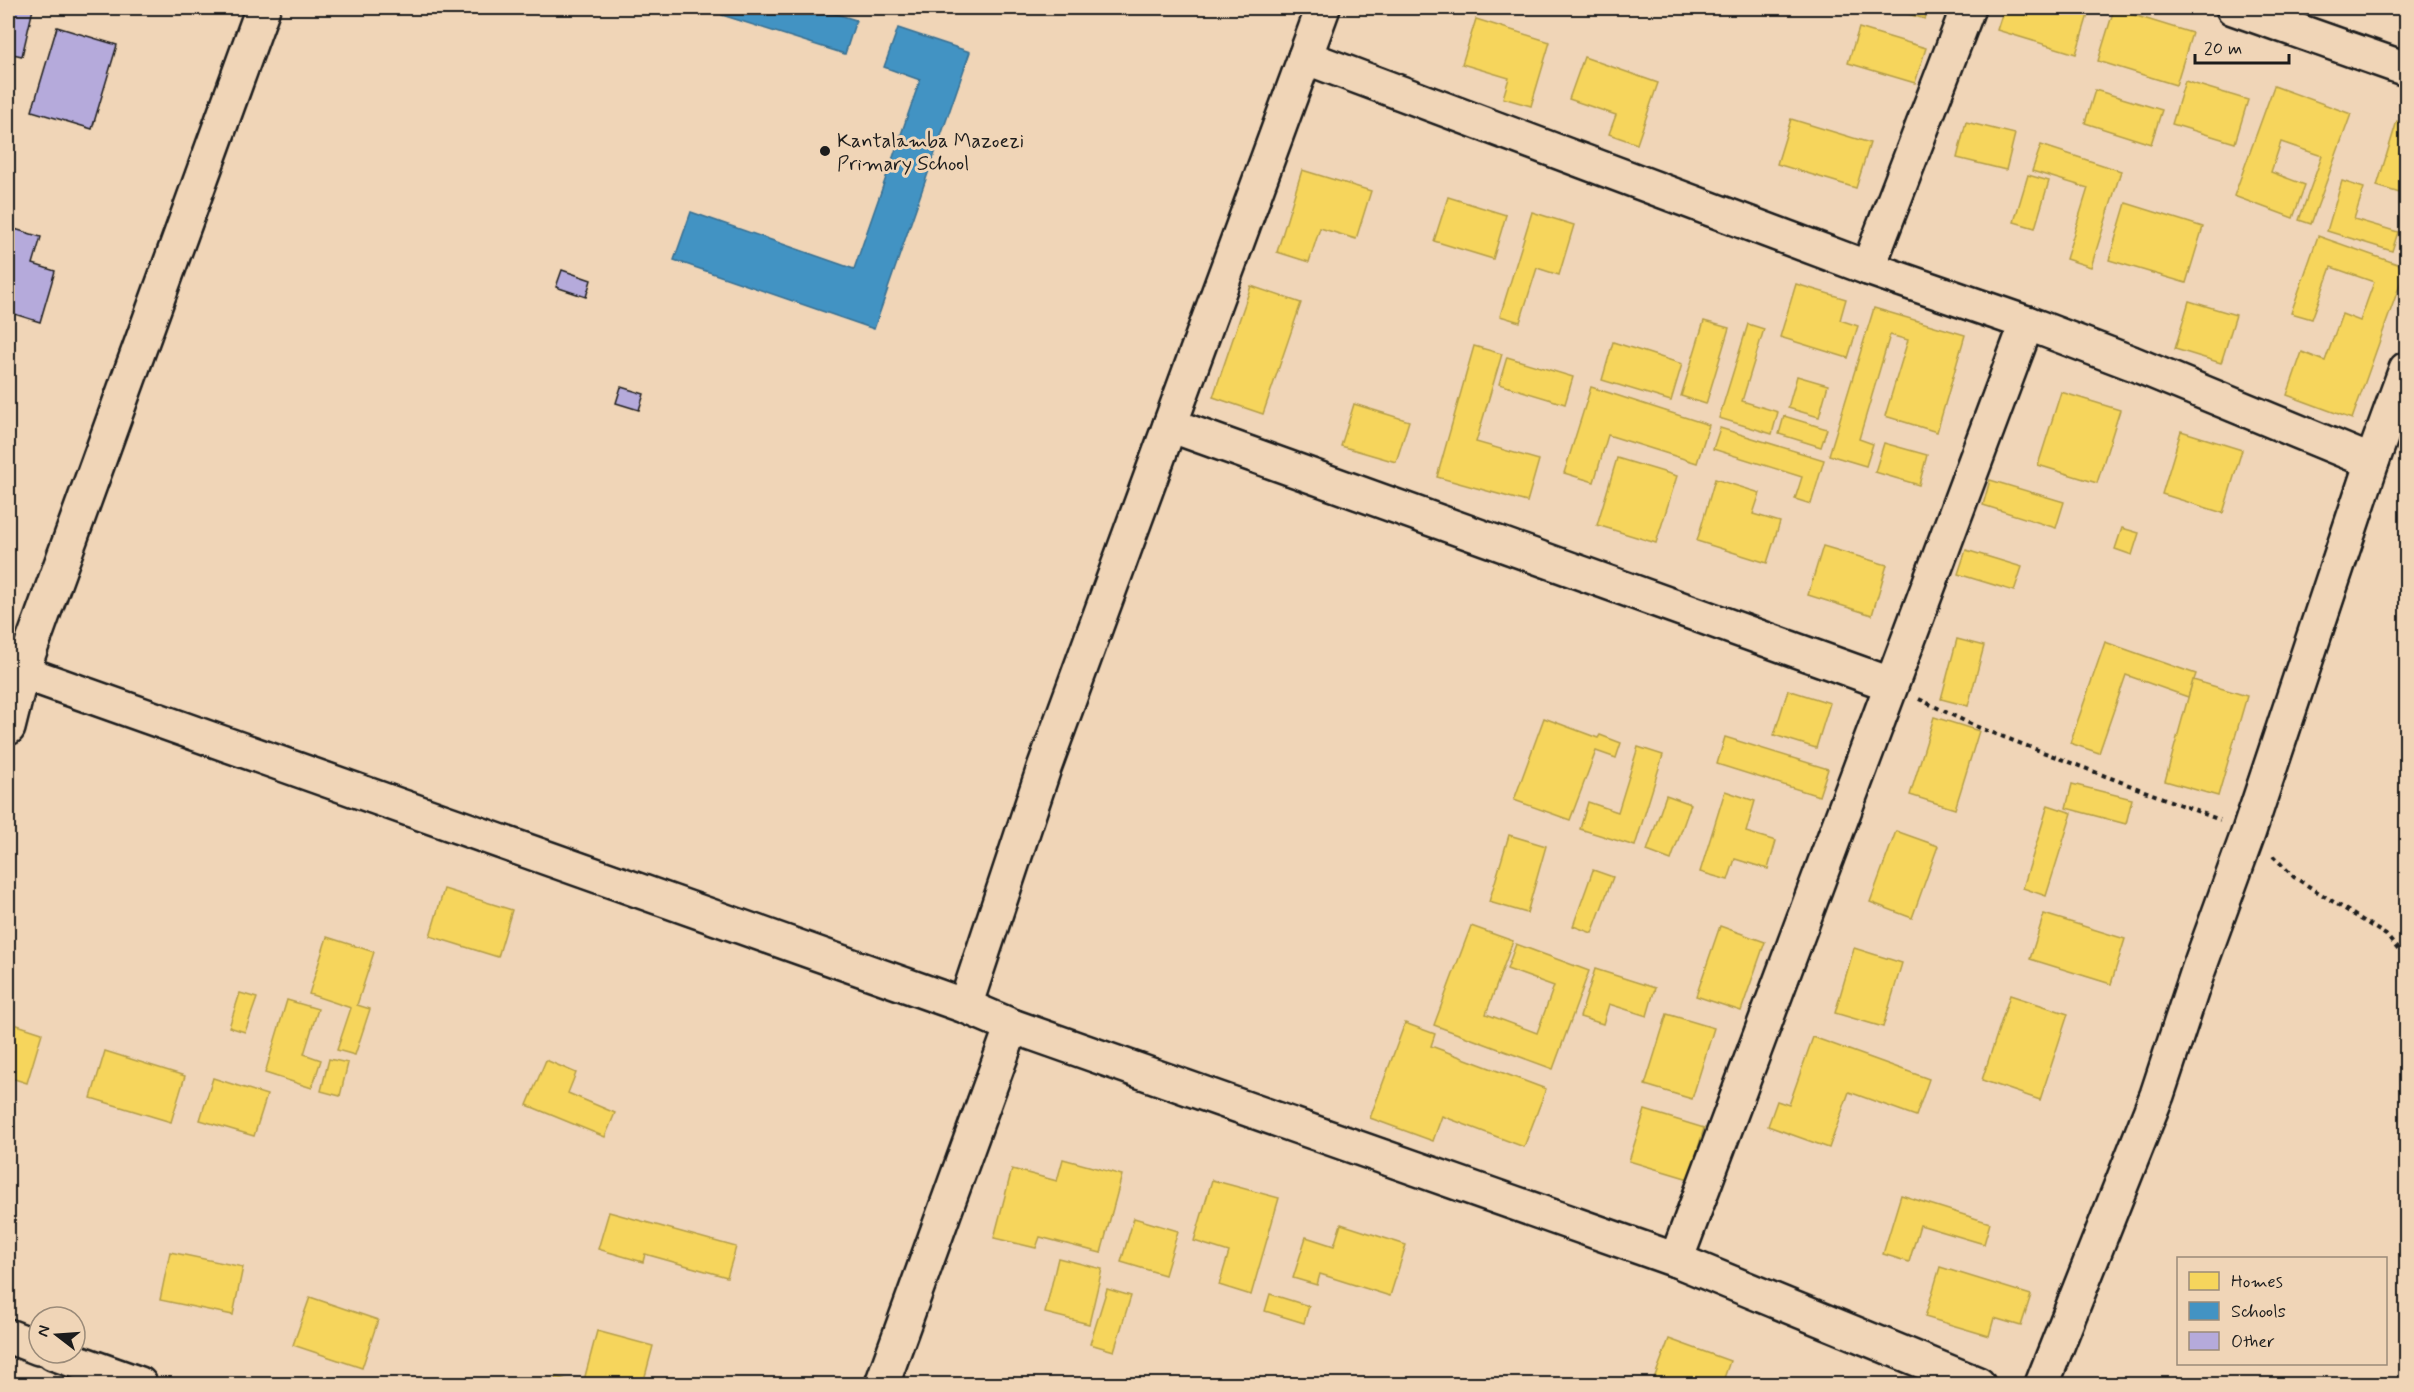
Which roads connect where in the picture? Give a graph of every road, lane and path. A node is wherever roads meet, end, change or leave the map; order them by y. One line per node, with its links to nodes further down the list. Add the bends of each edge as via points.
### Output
1 (263, 8): 12 (street)
2 (1323, 8): 5 (street)
3 (1968, 8): 7 (street)
4 (2233, 8): 6 (street)
5 (1305, 57): 7 (street); 10 (street)
6 (2406, 69)
7 (1868, 268): 8 (street)
8 (2027, 323): 11 (street); 13 (street)
9 (2406, 369): 11 (street)
10 (1170, 425): 13 (street); 17 (street, via 1044,768)
11 (2372, 462): 15 (street)
12 (22, 672): 14 (street); 17 (street)
13 (1890, 684): 15 (path, via 1975,726); 19 (street)
14 (8, 728)
15 (2247, 837): 16 (path, via 2294,877 2386,935); 26 (street, via 2157,1095)
16 (2406, 959)
17 (965, 1006): 18 (street)
18 (1012, 1026): 19 (street); 24 (street)
19 (1676, 1260): 25 (street)
20 (8, 1336): 21 (street)
21 (27, 1343)
22 (87, 1365): 23 (street)
23 (140, 1384)
24 (882, 1384)
25 (1978, 1384)
26 (2042, 1384)

